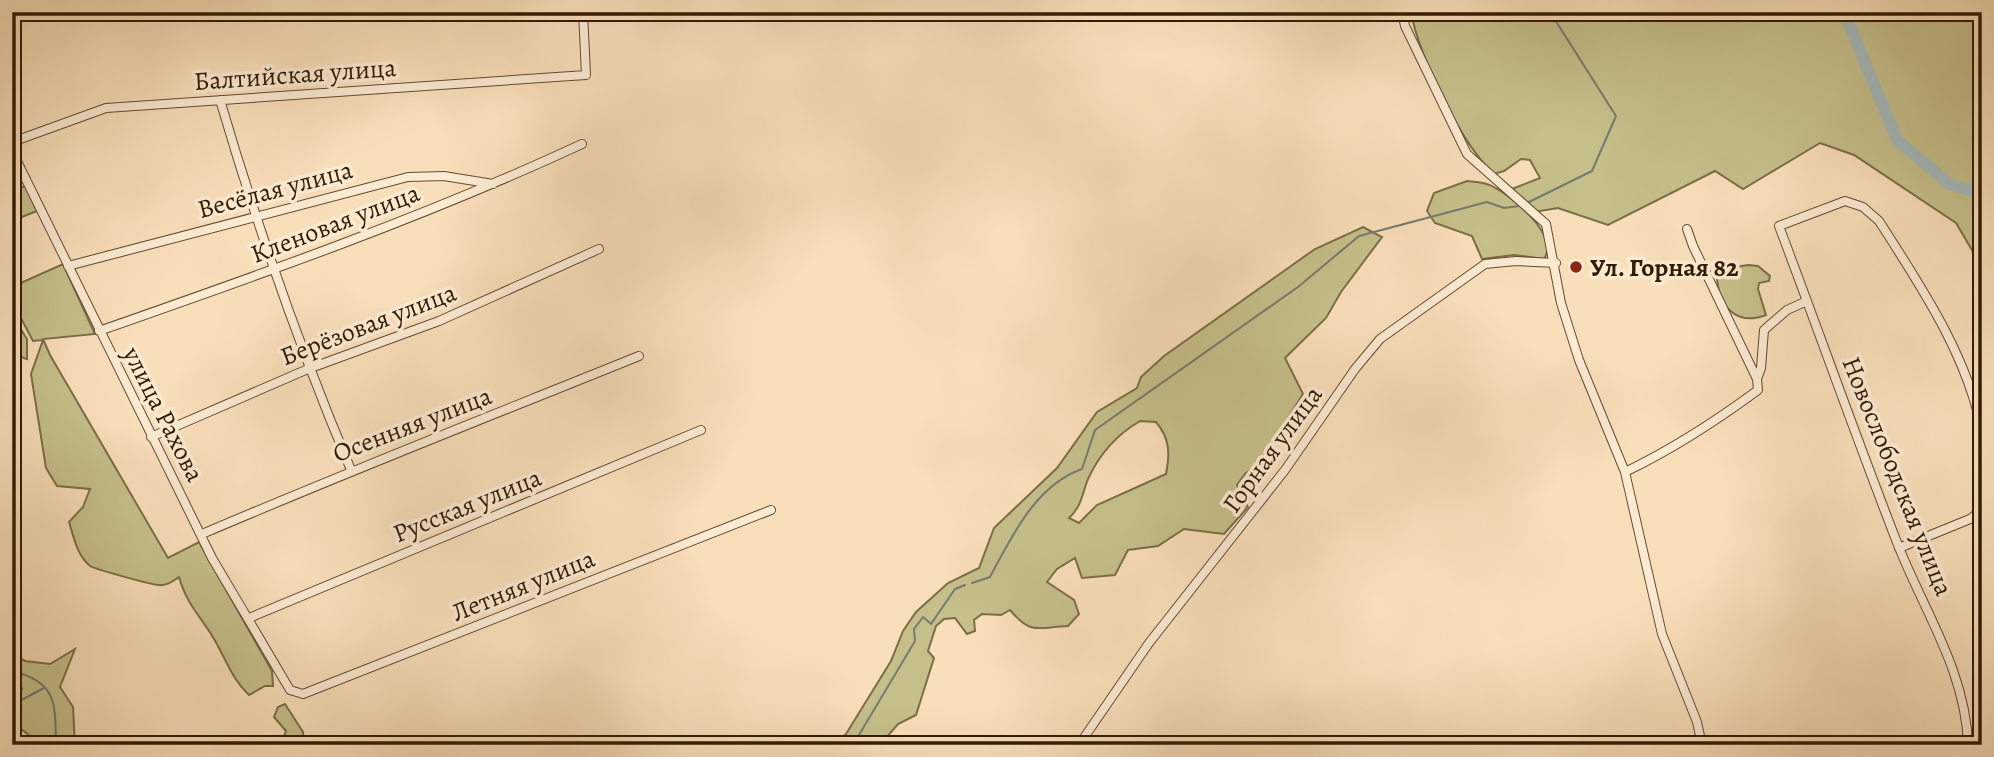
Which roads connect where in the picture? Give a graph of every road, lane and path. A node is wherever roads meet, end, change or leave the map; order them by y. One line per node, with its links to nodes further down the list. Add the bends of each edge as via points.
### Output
1 (33, 12): 6 (street)
2 (78, 12): 3 (street, via 88,17)
3 (244, 12)
4 (583, 12): 7 (street, Балтийская улица, via 586,75)
5 (1402, 12): 15 (street, via 1466,154 1546,224)
6 (12, 18)
7 (220, 100): 8 (street, Балтийская улица, via 106,108); 12 (street)
8 (12, 142)
9 (582, 144): 11 (street, Кленовая улица)
10 (12, 151): 16 (street, улица Рахова)
11 (496, 184): 12 (street, Весёлая улица, via 444,176 408,177); 17 (street, Кленовая улица)
12 (254, 216): 16 (street, Весёлая улица); 17 (street)
13 (1687, 229): 22 (street)
14 (599, 248): 21 (street, Берёзовая улица, via 439,321)
15 (1556, 263): 27 (street, via 1561,303 1576,349); 34 (street, Горная улица, via 1485,264 1380,339 1286,471 1149,643)
16 (68, 266): 19 (street, улица Рахова)
17 (274, 270): 19 (street, Кленовая улица); 21 (street)
18 (1807, 300): 22 (street, via 1764,330); 24 (street, Новослободская улица, via 1779,226 1844,201 1863,207 1879,221 1950,341 1978,408); 31 (street, Новослободская улица)
19 (99, 331): 25 (street, улица Рахова)
20 (639, 355): 26 (street, Осенняя улица)
21 (308, 369): 25 (street, Берёзовая улица); 26 (street)
22 (1757, 379): 27 (street, via 1758,390 1722,417)
23 (701, 430): 32 (street, Русская улица)
24 (1982, 432)
25 (151, 437): 30 (street, улица Рахова)
26 (351, 470): 30 (street, Осенняя улица)
27 (1625, 472): 35 (street, via 1662,634)
28 (771, 510): 33 (street, Летняя улица, via 303,695)
29 (1982, 510): 31 (street)
30 (202, 534): 32 (street, улица Рахова)
31 (1899, 548): 36 (street, Новослободская улица, via 1944,642 1968,727)
32 (249, 618): 33 (street, улица Рахова)
33 (290, 690)
34 (1079, 745)
35 (1702, 745)
36 (1968, 745)

